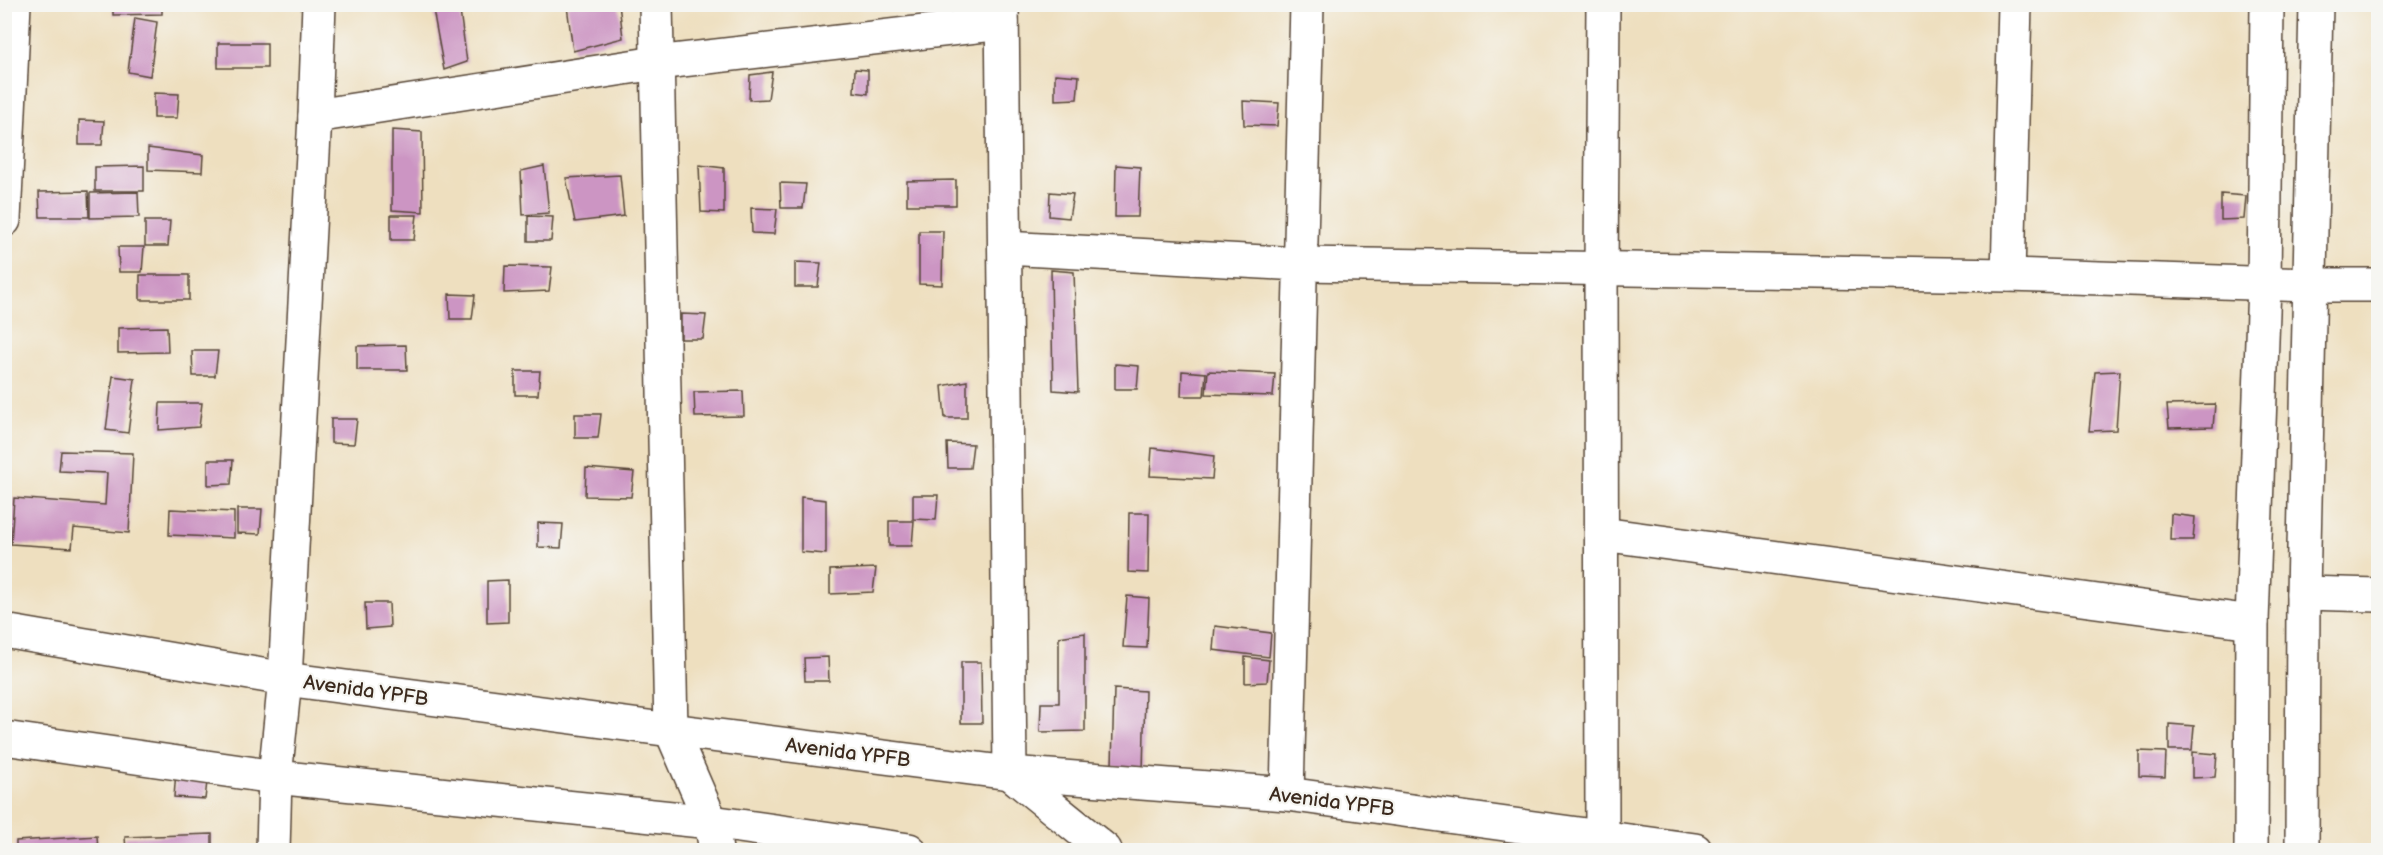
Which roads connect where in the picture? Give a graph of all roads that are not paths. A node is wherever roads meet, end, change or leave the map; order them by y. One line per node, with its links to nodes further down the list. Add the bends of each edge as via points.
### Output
1 (14, 4): 12 (street)
2 (319, 4): 11 (street)
3 (656, 4): 10 (street)
4 (1307, 4): 14 (street)
5 (1603, 4): 15 (street)
6 (2015, 4): 16 (street)
7 (2267, 4): 17 (street)
8 (2316, 4): 18 (street)
9 (1002, 14): 10 (street); 13 (street)
10 (656, 63): 11 (street); 26 (street)
11 (315, 116): 25 (street)
12 (4, 220)
13 (1005, 248): 14 (street); 28 (street)
14 (1300, 264): 15 (street); 30 (street)
15 (1601, 269): 16 (street); 20 (street)
16 (2008, 275): 17 (street)
17 (2264, 284): 18 (street); 23 (street)
18 (2309, 285): 19 (street); 21 (street)
19 (2379, 285)
20 (1602, 534): 23 (street); 32 (street)
21 (2303, 593): 22 (street); 38 (street)
22 (2379, 595)
23 (2253, 622): 37 (street)
24 (4, 631): 25 (street, Avenida YPFB)
25 (285, 679): 26 (street, Avenida YPFB); 29 (street)
26 (671, 730): 28 (street, Avenida YPFB); 31 (street)
27 (4, 738): 29 (street)
28 (1010, 773): 30 (street, Avenida YPFB); 35 (street)
29 (275, 777): 31 (street); 33 (street)
30 (1287, 794): 32 (street, Avenida YPFB)
31 (713, 836): 34 (street)
32 (1602, 838): 36 (street, Avenida YPFB)
33 (273, 850)
34 (909, 850)
35 (1105, 850)
36 (1695, 850)
37 (2251, 850)
38 (2302, 850)

